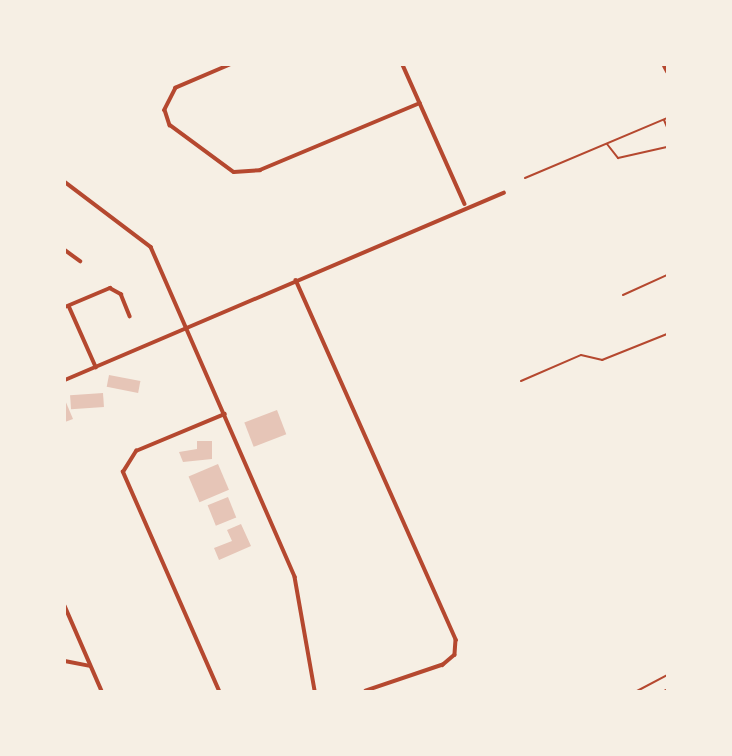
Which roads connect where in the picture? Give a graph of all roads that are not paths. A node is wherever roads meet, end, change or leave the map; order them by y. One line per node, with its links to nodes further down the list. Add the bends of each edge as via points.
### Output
1 (230, 65): 5 (street, via 176,88 165,110 170,125 228,170 249,173)
2 (403, 65): 5 (street)
3 (664, 65): 4 (main road)
4 (667, 71)
5 (419, 103): 14 (street)
6 (667, 118): 7 (lane)
7 (663, 120): 8 (lane); 9 (lane)
8 (667, 127)
9 (607, 143): 10 (lane, via 618,158); 11 (lane)
10 (667, 146)
11 (525, 178)
12 (65, 182): 22 (street, via 145,239)
13 (504, 193): 14 (street)
14 (465, 204): 18 (street)
15 (65, 250): 16 (street)
16 (80, 261)
17 (667, 275): 19 (lane)
18 (296, 280): 22 (street); 35 (street, via 456,640 455,655 443,665)
19 (623, 295)
20 (67, 306): 21 (street, via 110,288 121,294); 24 (street)
21 (130, 316)
22 (186, 326): 24 (street); 27 (street)
23 (667, 334): 26 (lane, via 602,360 581,355)
24 (96, 367): 25 (street)
25 (65, 380)
26 (521, 382)
27 (225, 414): 33 (street, via 136,452 123,472); 34 (street, via 295,577)
28 (65, 606): 30 (street)
29 (65, 662): 30 (street)
30 (92, 667): 32 (street)
31 (667, 675): 36 (lane)
32 (102, 691)
33 (219, 691)
34 (315, 691)
35 (366, 691)
36 (637, 691)

